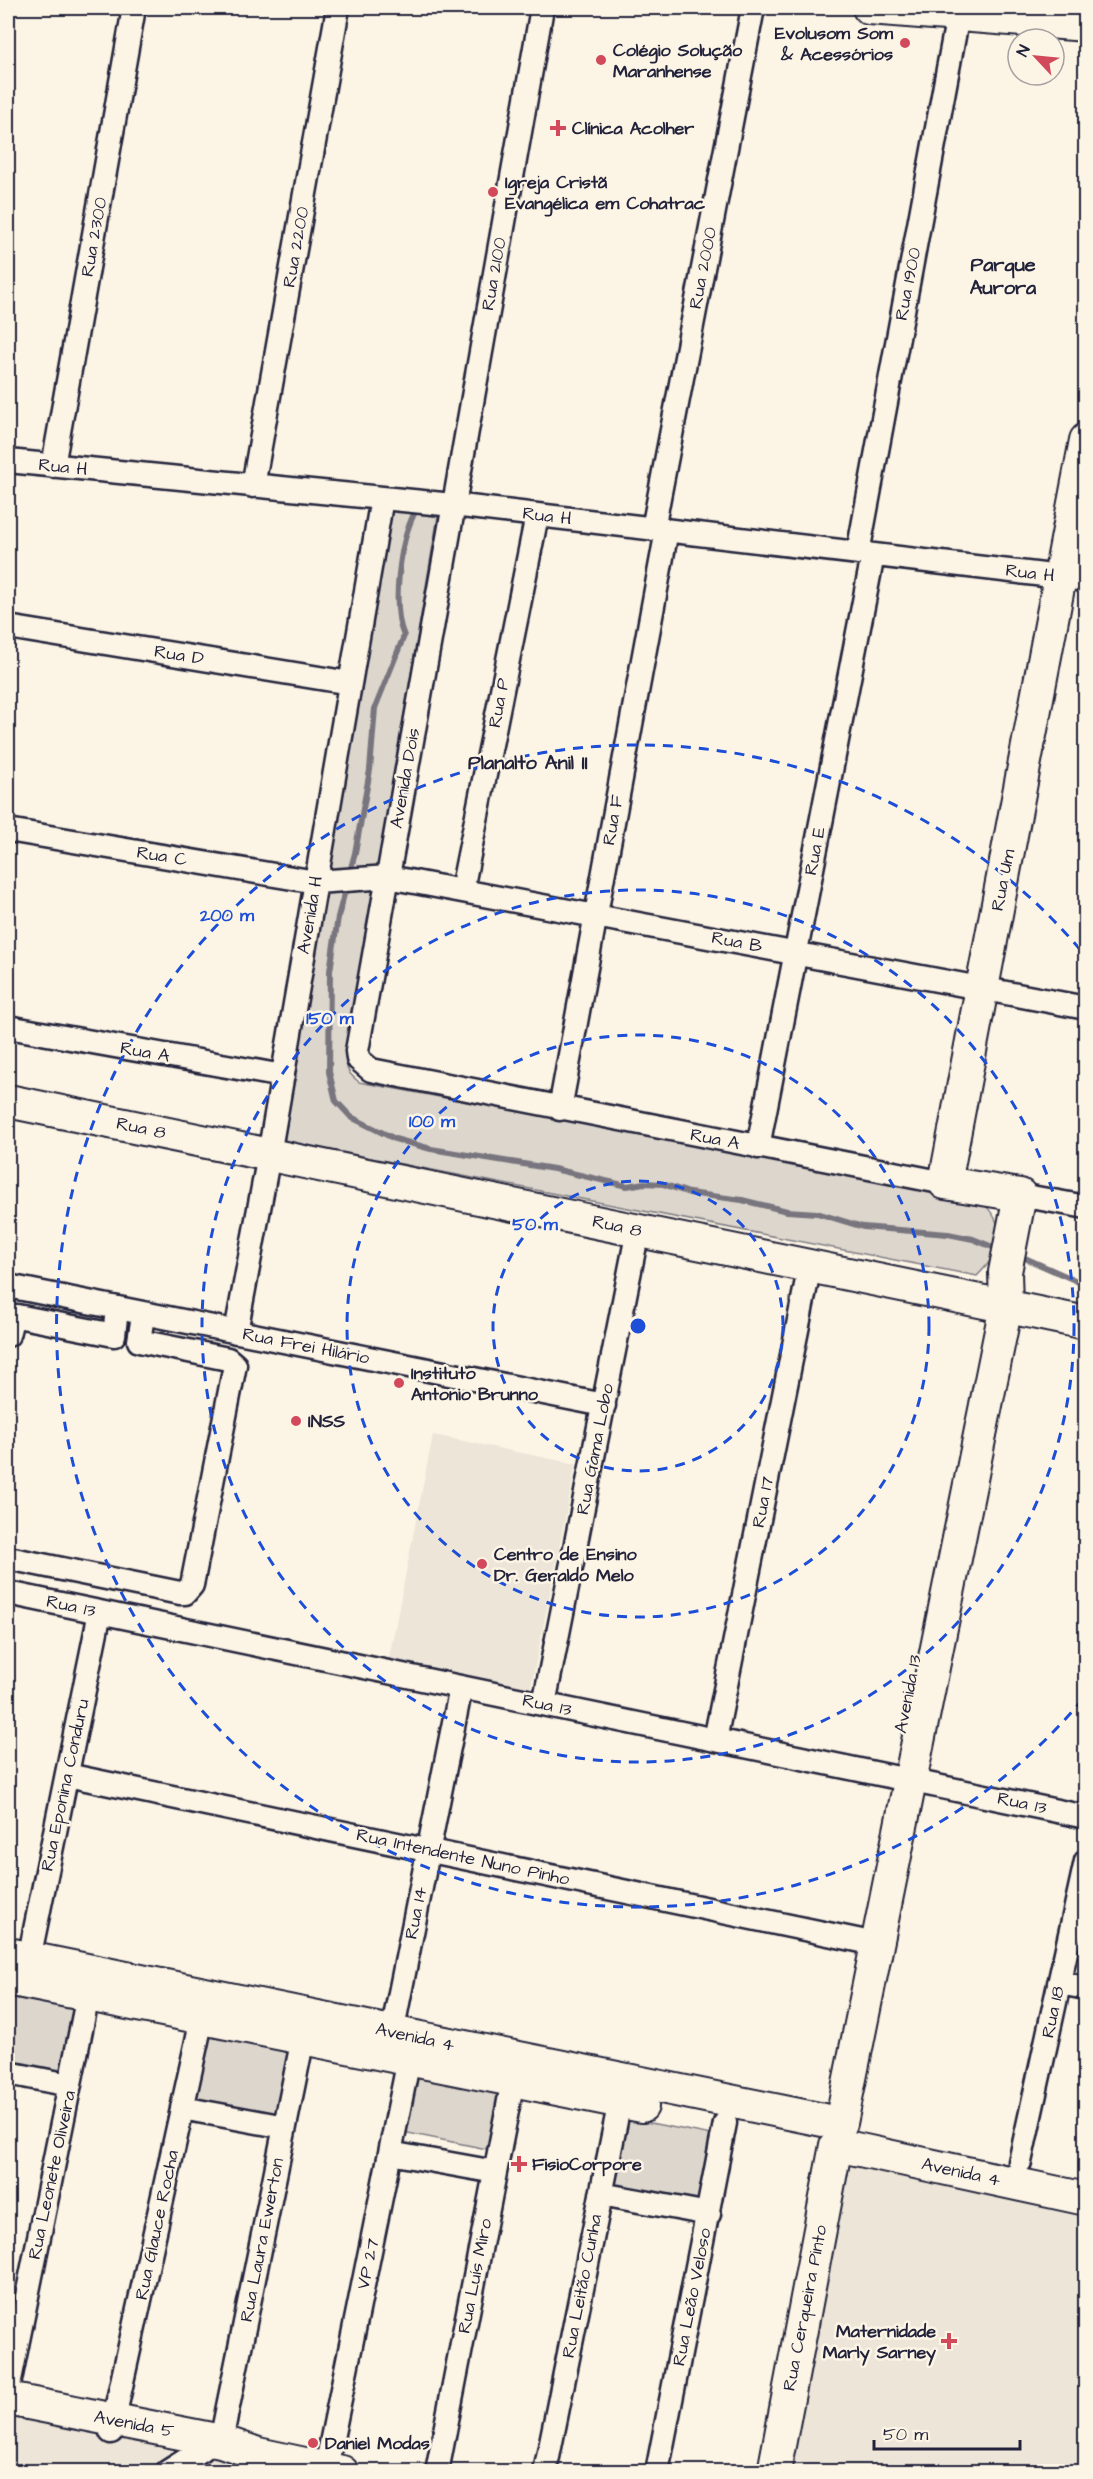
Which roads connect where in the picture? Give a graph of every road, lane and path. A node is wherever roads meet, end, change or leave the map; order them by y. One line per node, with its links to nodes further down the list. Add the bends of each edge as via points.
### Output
1 (134, 8): 10 (street, Rua 2300)
2 (338, 8): 11 (street, Rua 2200)
3 (542, 8): 13 (street, Rua 2100)
4 (753, 8): 15 (street, Rua 2000)
5 (869, 8): 6 (street)
6 (958, 15): 7 (street); 16 (street, Rua 1900)
7 (1086, 25)
8 (1086, 440): 17 (street, Rua Um)
9 (8, 461): 10 (street, Rua H)
10 (53, 466): 11 (street, Rua H)
11 (253, 486): 12 (street, Rua H)
12 (381, 498): 13 (street, Rua H); 19 (street, Avenida H)
13 (453, 505): 14 (street, Rua H); 21 (street, Avenida Dois)
14 (537, 515): 15 (street, Rua H); 24 (street, Rua P)
15 (660, 530): 16 (street, Rua H); 25 (street, Rua F)
16 (865, 554): 17 (street, Rua H); 26 (street, Rua E)
17 (1073, 578): 27 (street, Rua Um)
18 (8, 627): 19 (street, Rua D)
19 (350, 683): 23 (street, Avenida H)
20 (8, 830): 23 (street, Rua C)
21 (388, 877): 22 (street, Rua B); 24 (street, Rua B); 30 (street, Avenida Dois)
22 (353, 879): 23 (street, Rua C)
23 (316, 882): 31 (street, Avenida H)
24 (462, 891): 25 (street, Rua B)
25 (596, 916): 26 (street, Rua B); 33 (street, Rua F)
26 (795, 953): 27 (street, Rua B); 34 (street, Rua E)
27 (982, 988): 28 (street, Rua B); 36 (street, Rua Um)
28 (1086, 1008)
29 (8, 1027): 31 (street, Rua A)
30 (357, 1051): 33 (street, Rua A, via 363,1066 371,1070)
31 (283, 1076): 35 (street, Avenida H)
32 (8, 1101): 35 (street, Rua 8)
33 (560, 1109): 34 (street, Rua A)
34 (758, 1147): 36 (street, Rua A)
35 (270, 1155): 39 (street, Rua 8); 46 (street, Avenida H)
36 (945, 1183): 37 (street, Rua A)
37 (1020, 1195): 38 (street, Rua A); 42 (street, Avenida 13)
38 (1086, 1207)
39 (638, 1230): 40 (street, Rua 8); 48 (street, Rua Gama Lobo)
40 (810, 1265): 42 (street, Rua 8); 54 (street, Rua 17)
41 (8, 1286): 46 (street, Rua Frei Hilário)
42 (997, 1304): 45 (street, Rua 8); 56 (street, Avenida 13)
43 (116, 1318): 47 (street, via 114,1335 17,1316 10,1322)
44 (142, 1322): 49 (street, via 139,1341 228,1359 235,1365 192,1585 180,1593)
45 (1086, 1323)
46 (236, 1332): 48 (street, Rua Frei Hilário)
47 (8, 1335)
48 (604, 1405): 53 (street, Rua Gama Lobo)
49 (8, 1558)
50 (8, 1593): 51 (street, Rua 13)
51 (100, 1612): 52 (street, Rua 13); 55 (street, Rua Eponina Conduru)
52 (462, 1687): 53 (street, Rua 13); 58 (street, Rua 14)
53 (544, 1704): 54 (street, Rua 13)
54 (716, 1740): 56 (street, Rua 13)
55 (67, 1775): 58 (street, Rua Intendente Nuno Pinho); 61 (street, Rua Eponina Conduru)
56 (901, 1778): 57 (street, Rua 13); 60 (street, Avenida 13)
57 (1086, 1817)
58 (429, 1850): 60 (street, Rua Intendente Nuno Pinho); 67 (street, Rua 14)
59 (1086, 1861): 62 (street, Rua 18)
60 (867, 1942): 79 (street, Avenida 13)
61 (15, 1964): 64 (street, Avenida 4); 65 (street, Avenida 4)
62 (1059, 1983): 63 (street); 81 (street, Rua 18)
63 (1086, 1988)
64 (142, 1994): 65 (street, Avenida 4); 66 (street, Avenida 4); 68 (street, Avenida 4)
65 (88, 1995): 74 (street, Rua Leonete Oliveira)
66 (202, 2018): 69 (street, Avenida 4); 76 (street, Rua Glauce Rocha)
67 (392, 2033): 68 (street, Avenida 4); 73 (street, Avenida 4)
68 (350, 2036): 69 (street, Avenida 4); 70 (street, Avenida 4)
69 (303, 2038): 78 (street, Rua Laura Ewerton)
70 (409, 2060): 72 (street, Avenida 4); 80 (street, VP 27)
71 (8, 2073): 74 (street)
72 (513, 2080): 73 (street, Avenida 4); 82 (street, Rua Luís Miro)
73 (570, 2080): 75 (street, Avenida 4); 79 (street, Avenida 4)
74 (70, 2085): 87 (street, Rua Leonete Oliveira)
75 (620, 2101): 77 (street, Avenida 4); 84 (street, Rua Leitão Cunha)
76 (182, 2108): 78 (street); 90 (street, Rua Glauce Rocha)
77 (725, 2123): 79 (street, Avenida 4); 86 (street, Rua Leão Veloso)
78 (285, 2127): 91 (street, Rua Laura Ewerton)
79 (832, 2131): 81 (street, Avenida 4); 85 (street, Avenida 4); 97 (street, Rua Cerqueira Pinto)
80 (390, 2153): 82 (street); 92 (street, VP 27)
81 (1020, 2162): 83 (street, Avenida 4)
82 (495, 2172): 94 (street, Rua Luís Miro)
83 (1086, 2177)
84 (601, 2194): 86 (street); 95 (street, Rua Leitão Cunha)
85 (1086, 2199)
86 (709, 2214): 96 (street, Rua Leão Veloso)
87 (8, 2390)
88 (8, 2399): 90 (street, Avenida 5)
89 (8, 2412): 90 (street, Avenida 5)
90 (113, 2426): 91 (street, Avenida 5)
91 (212, 2445): 92 (street, Avenida 5); 93 (street)
92 (334, 2470)
93 (167, 2472)
94 (437, 2472)
95 (545, 2472)
96 (657, 2472)
97 (774, 2472)

